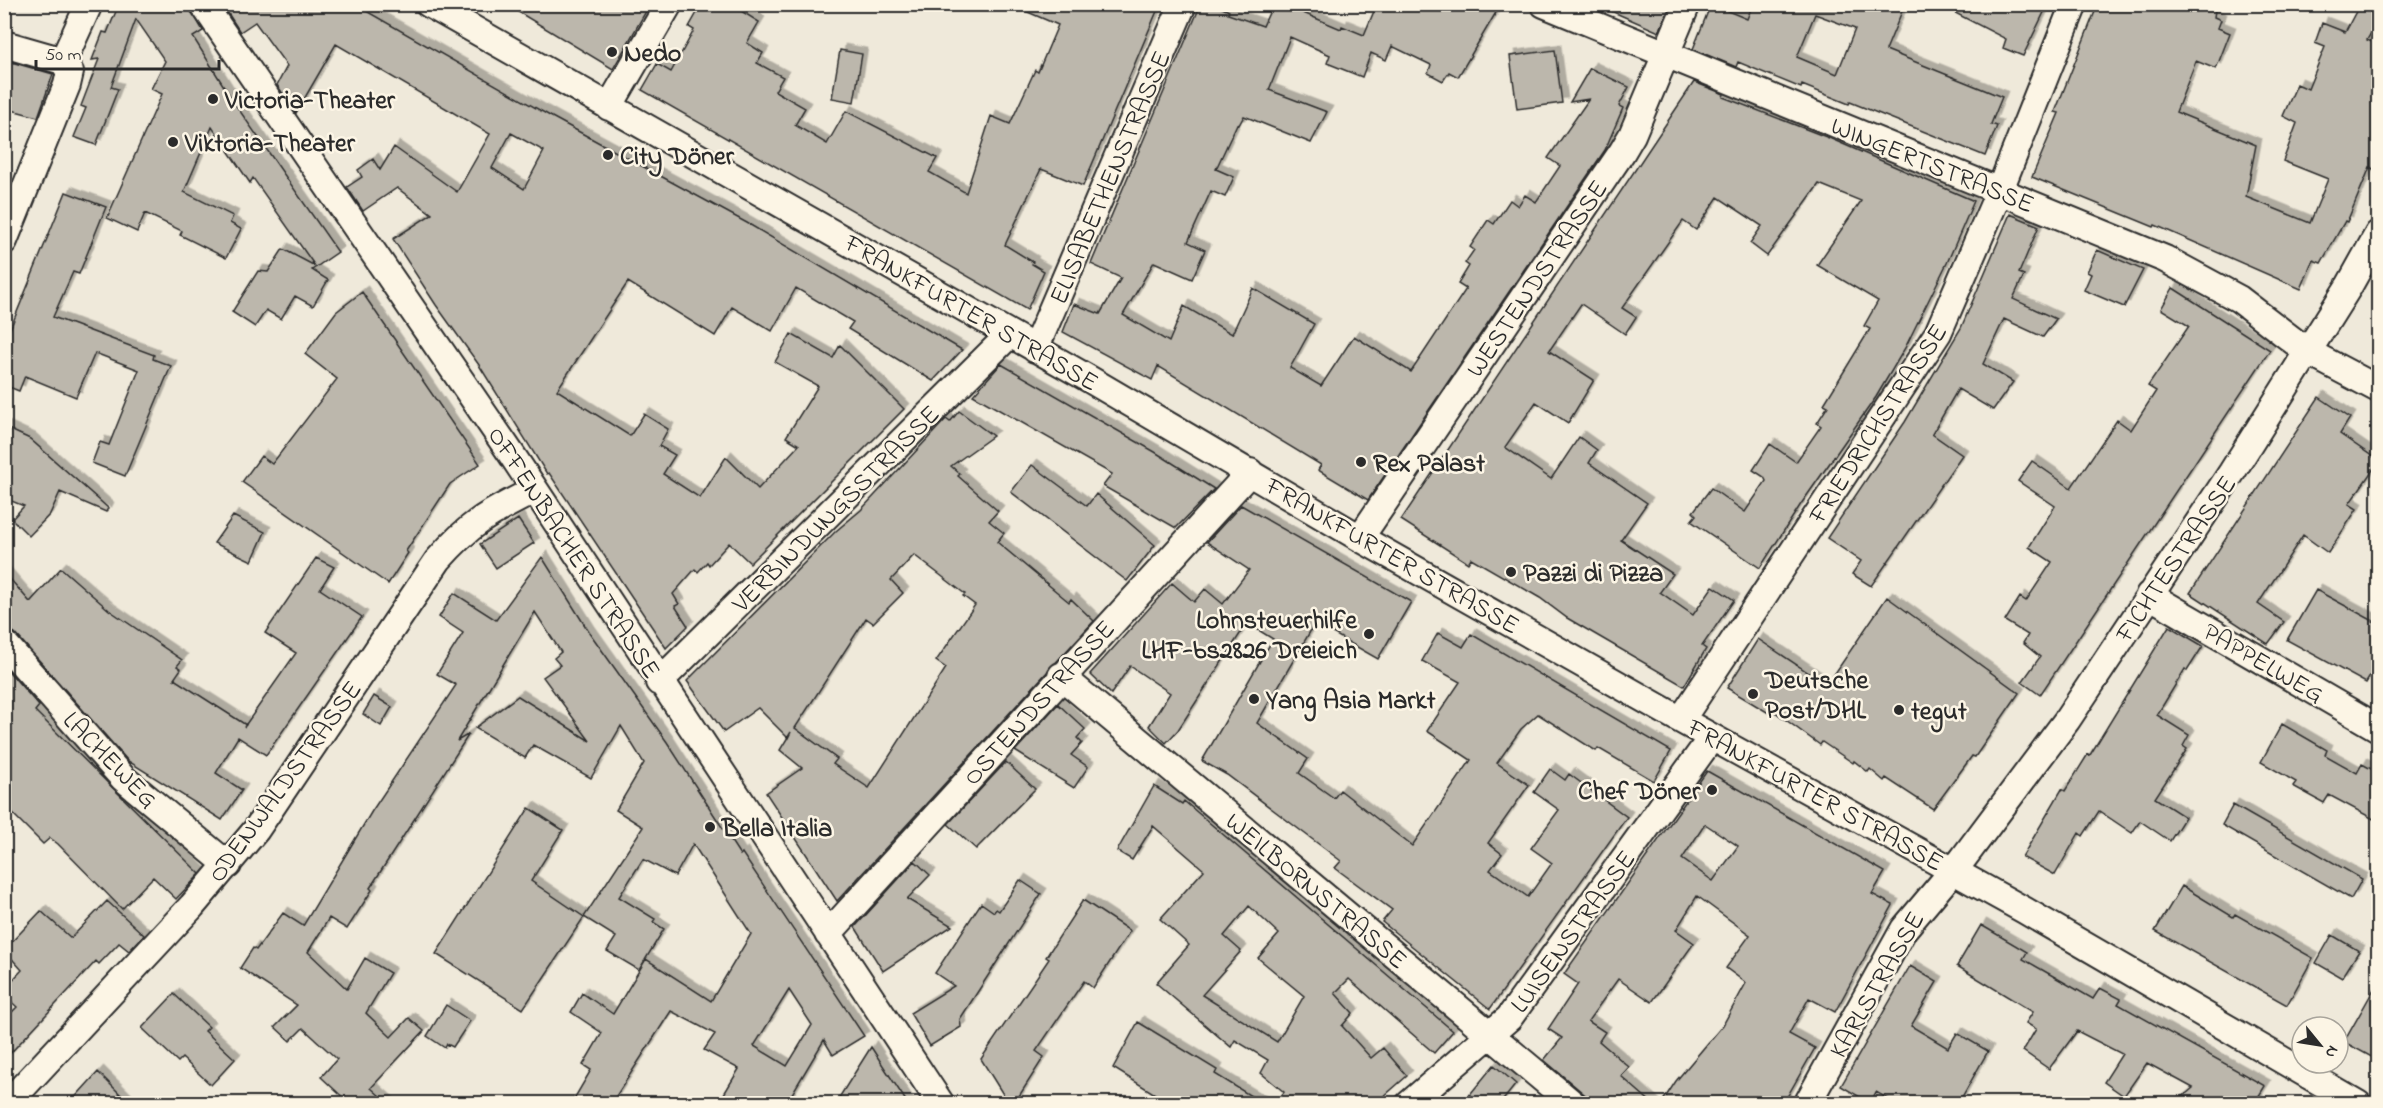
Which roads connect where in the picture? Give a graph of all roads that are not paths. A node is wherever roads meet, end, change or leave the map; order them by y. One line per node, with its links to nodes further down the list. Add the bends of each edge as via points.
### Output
1 (89, 4): 11 (street)
2 (203, 4): 21 (street, OFFENBACHER STRASSE)
3 (429, 4): 12 (street, FRANKFURTER STRASSE)
4 (669, 4): 12 (street)
5 (1183, 4): 17 (street, ELISABETHENSTRASSE)
6 (1544, 4): 10 (street, WINGERTSTRASSE)
7 (1687, 4): 10 (street, WESTENDSTRASSE)
8 (2074, 4): 13 (street, FRIEDRICHSTRASSE)
9 (4, 44): 11 (street)
10 (1666, 53): 13 (street, WINGERTSTRASSE); 22 (street, WESTENDSTRASSE, via 1622,152)
11 (63, 61): 15 (street, via 70,72 67,85)
12 (609, 107): 16 (street, FRANKFURTER STRASSE)
13 (1999, 192): 18 (street, WINGERTSTRASSE, via 2159,257 2212,283); 27 (street, FRIEDRICHSTRASSE, via 1926,355)
14 (2379, 234): 18 (street, FICHTESTRASSE)
15 (4, 241)
16 (1010, 334): 17 (street, FRANKFURTER STRASSE); 26 (street, VERBINDUNGSSTRASSE)
17 (1035, 349): 20 (street, FRANKFURTER STRASSE)
18 (2308, 352): 19 (street, WINGERTSTRASSE); 23 (street, FICHTESTRASSE)
19 (2379, 389)
20 (1250, 472): 22 (street, FRANKFURTER STRASSE); 25 (street, OSTENDSTRASSE)
21 (535, 490): 26 (street, OFFENBACHER STRASSE); 30 (street, ODENWALDSTRASSE, via 473,523 438,560 256,830)
22 (1360, 538): 27 (street, FRANKFURTER STRASSE)
23 (2149, 595): 28 (street, PAPPELWEG); 31 (street, FICHTESTRASSE, via 2067,720)
24 (4, 643): 30 (street, LACHEWEG, via 123,778)
25 (1061, 676): 32 (street, OSTENDSTRASSE); 33 (street, WEILBORNSTRASSE)
26 (659, 682): 32 (street, OFFENBACHER STRASSE)
27 (1681, 720): 29 (street, FRANKFURTER STRASSE)
28 (2379, 728)
29 (1712, 737): 31 (street, FRANKFURTER STRASSE); 33 (street, LUISENSTRASSE, via 1509,1018)
30 (228, 865): 34 (street, ODENWALDSTRASSE)
31 (1952, 870): 38 (street, KARLSTRASSE, via 1915,913 1889,952); 39 (street, FRANKFURTER STRASSE)
32 (828, 934): 35 (street, OFFENBACHER STRASSE)
33 (1492, 1035): 36 (street, LUISENSTRASSE); 37 (street, WEILBORNSTRASSE)
34 (7, 1104)
35 (941, 1104)
36 (1409, 1104)
37 (1573, 1104)
38 (1807, 1104)
39 (2358, 1104)

